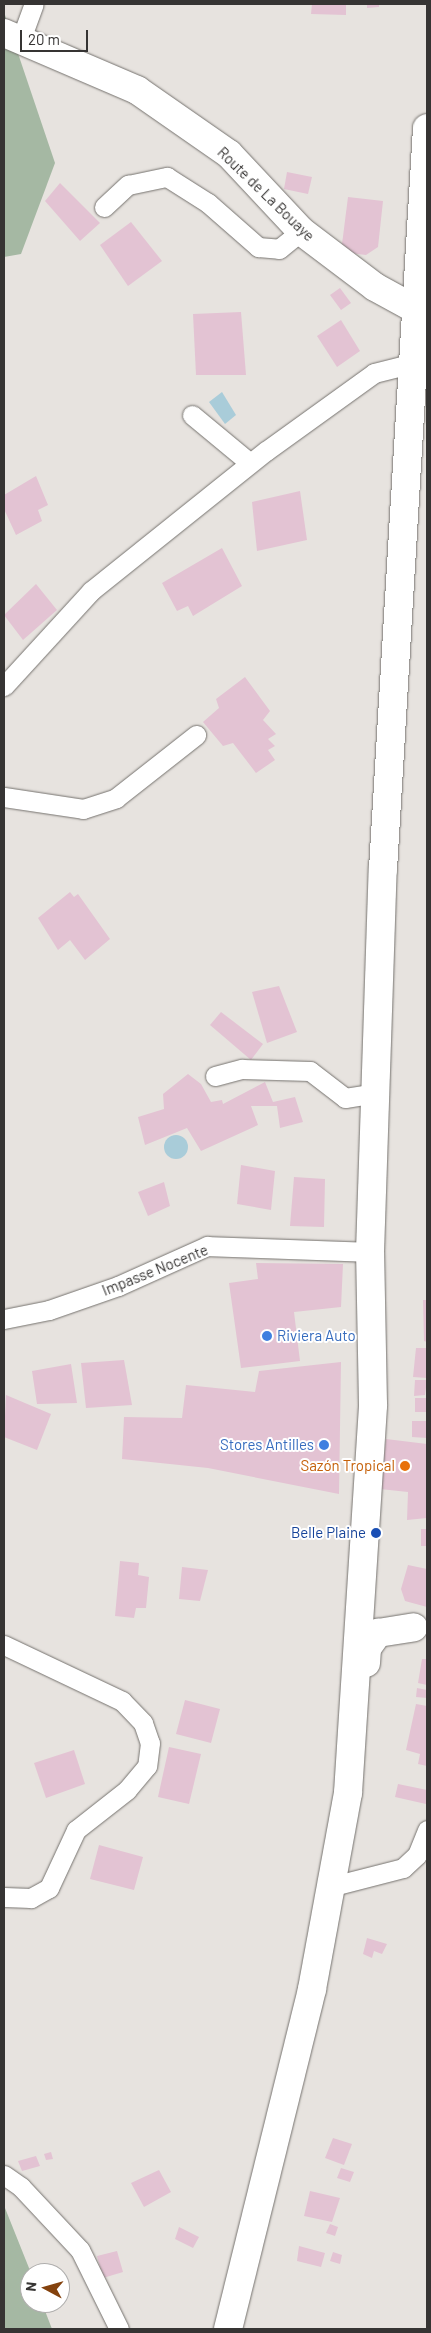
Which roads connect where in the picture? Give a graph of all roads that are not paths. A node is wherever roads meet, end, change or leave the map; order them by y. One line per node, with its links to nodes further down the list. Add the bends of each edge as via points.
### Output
1 (34, 4): 2 (street)
2 (13, 36): 5 (main road, Route de La Bouaye, via 137,90 214,143)
3 (427, 128): 6 (main road)
4 (104, 207): 5 (street, via 128,185 167,177 208,203 258,247 280,249)
5 (301, 231): 6 (main road, Route de La Bouaye, via 375,287)
6 (417, 310): 7 (main road)
7 (414, 363): 9 (street, via 374,373); 14 (main road, via 383,869)
8 (192, 415): 9 (street)
9 (250, 463): 10 (street, via 91,591)
10 (4, 686)
11 (196, 735): 12 (street, via 116,798 83,809)
12 (4, 797)
13 (215, 1076): 14 (street, via 242,1069 310,1072 345,1098)
14 (376, 1093): 15 (main road)
15 (370, 1252): 16 (main road); 17 (street, Impasse Nocente, via 207,1246 118,1286 49,1310)
16 (373, 1316): 18 (main road); 27 (main road, via 332,1832 300,1993)
17 (4, 1318)
18 (366, 1542): 19 (main road, via 373,1554 377,1608 383,1615); 21 (main road)
19 (420, 1629): 21 (main road, via 390,1628 371,1638 360,1723)
20 (4, 1645): 24 (street, via 122,1701 143,1723 150,1743 147,1766 127,1790 76,1830 50,1888 31,1898)
21 (353, 1732): 23 (main road)
22 (427, 1830): 23 (street, via 417,1855 403,1868)
23 (333, 1886): 28 (main road)
24 (4, 1898)
25 (4, 2175): 26 (street, via 21,2186 80,2250)
26 (119, 2329)
27 (218, 2329)
28 (228, 2329)

